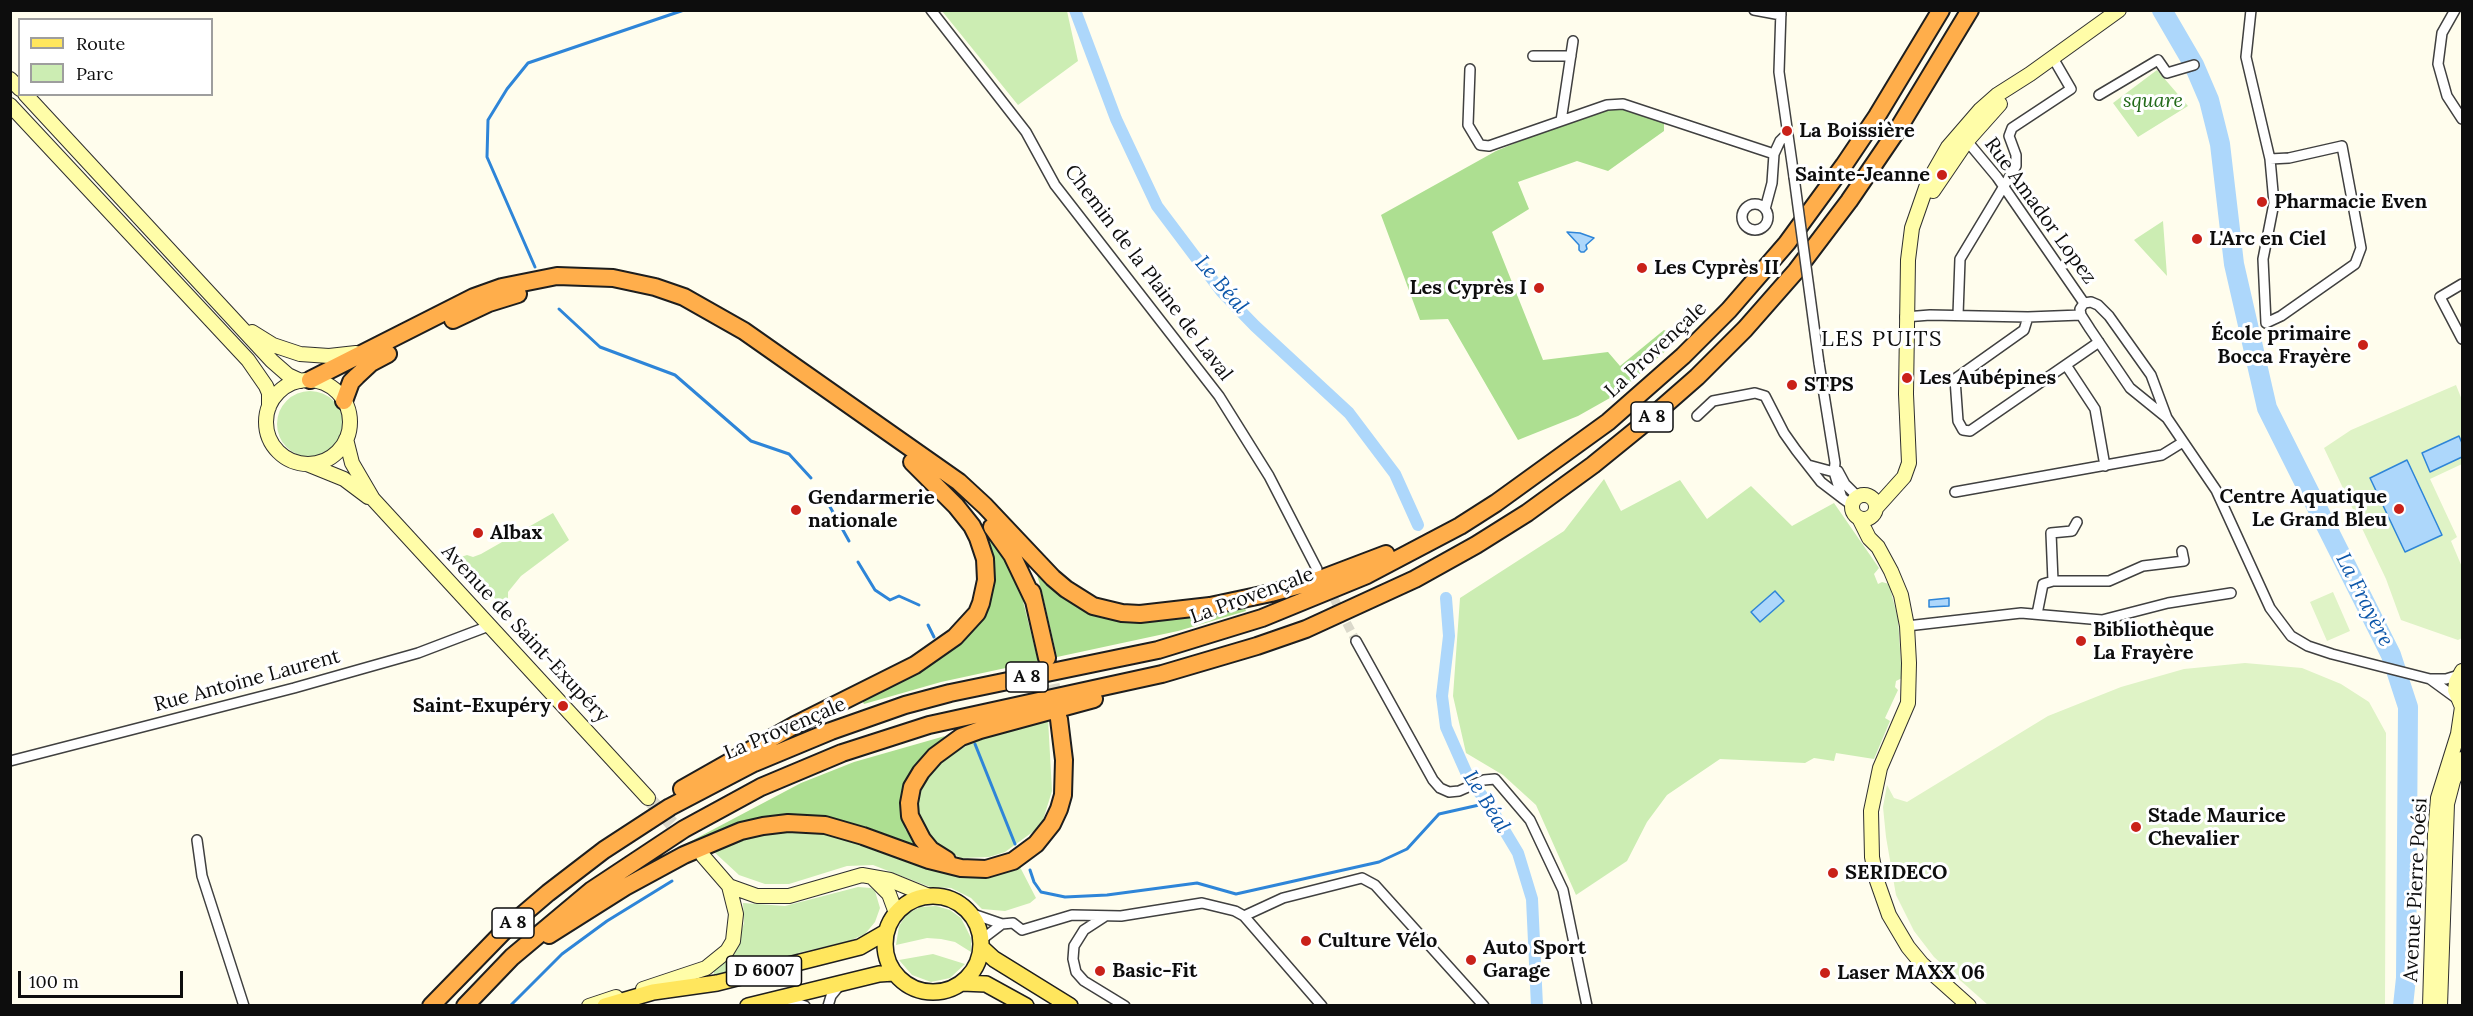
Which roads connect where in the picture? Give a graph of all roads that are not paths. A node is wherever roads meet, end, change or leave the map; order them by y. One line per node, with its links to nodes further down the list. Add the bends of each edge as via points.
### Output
1 (931, 10): 58 (street, Chemin de la Plaine de Laval, via 1026,132 1055,186 1219,396 1269,476)
2 (1754, 10): 8 (street)
3 (1941, 10): 56 (highway, La Provençale / A 8, via 1844,165 1787,243 1729,310 1608,422 1534,478)
4 (1970, 10): 67 (highway, A 8, via 1898,129 1796,271 1697,377 1641,426 1527,513 1415,579 1306,629)
5 (2119, 10): 12 (main road)
6 (2251, 10): 23 (street, via 2246,57)
7 (2455, 10): 18 (street, via 2442,33 2438,64 2447,96)
8 (1781, 13): 20 (street, via 1779,72)
9 (1573, 41): 11 (street)
10 (1533, 56): 11 (street)
11 (1571, 56): 19 (street)
12 (2053, 58): 21 (main road, via 1997,95); 24 (street, via 2071,89 2012,128 2009,136 2016,166)
13 (2194, 65): 15 (street, via 2167,73 2158,60)
14 (1470, 69): 19 (street, via 1468,125 1480,145 1489,146)
15 (2099, 95)
16 (27, 96): 30 (main road)
17 (10, 105): 41 (main road, via 248,360 266,386)
18 (2463, 119)
19 (1561, 121): 22 (street, via 1607,105 1623,104)
20 (1787, 134): 22 (street); 50 (street, bridge)
21 (1963, 138): 24 (street, Rue Amador Lopez); 33 (main road, via 1939,162 1912,228)
22 (1774, 154): 26 (street)
23 (2270, 159): 23 (street, via 2274,203 2263,259 2266,323 2355,264 2361,248 2342,146)
24 (2003, 186): 29 (street, Rue Amador Lopez); 31 (street, via 1960,259)
25 (1733, 207): 27 (street)
26 (1765, 209): 27 (street, via 1754,204); 27 (street, via 1766,225 1759,230 1744,231)
27 (1743, 212)
28 (2463, 284): 35 (street, via 2440,297)
29 (2084, 303): 32 (street, Rue Amador Lopez); 43 (street, Rue Amador Lopez, via 2098,304 2109,316 2151,375)
30 (230, 314): 37 (main road, via 266,341 300,354 341,356); 39 (main road, via 272,361 288,375)
31 (1958, 315): 33 (street); 34 (street)
32 (2081, 315): 34 (street); 36 (street, Rue Amador Lopez)
33 (1905, 317): 53 (main road, via 1909,463 1904,477)
34 (2028, 317): 38 (street, via 2024,330 1955,379 1958,421 1963,430 1970,431)
35 (2463, 339)
36 (2099, 342): 38 (street); 43 (street, Rue Amador Lopez, via 2130,388)
37 (376, 348): 39 (highway); 55 (highway, via 474,297 520,282 574,275 655,286 702,306 744,331 959,482)
38 (2066, 365): 49 (street, via 2095,409)
39 (305, 380): 40 (main road, via 330,386); 41 (main road, via 281,390)
40 (345, 401): 44 (main road, via 350,421); 46 (highway, via 351,382 371,363 489,303 544,289 608,288 660,299 707,321)
41 (269, 407): 47 (main road, via 266,427 273,446 288,459)
42 (1697, 416): 48 (street, via 1713,401 1755,393 1765,396 1784,433)
43 (2167, 418): 45 (street, Rue Amador Lopez)
44 (346, 439): 47 (main road, via 326,460); 52 (main road, Avenue de Saint-Exupéry, via 352,463)
45 (2183, 442): 49 (street, via 2162,454); 69 (street, Rue Amador Lopez, via 2216,490 2270,608 2291,636 2308,646)
46 (912, 462): 61 (highway, via 960,495 985,519 1012,555); 76 (highway, via 966,517 982,548 986,580 981,603 972,619 955,637 915,665 701,777 645,814)
47 (307, 464): 52 (main road, Avenue de Saint-Exupéry, via 344,479)
48 (1807, 465): 50 (street); 53 (street, via 1821,482)
49 (2105, 466): 51 (street)
50 (1835, 467): 53 (street); 53 (street)
51 (1956, 492)
52 (373, 500): 63 (main road, Avenue de Saint-Exupéry)
53 (1861, 506): 64 (main road, via 1869,538 1878,547 1901,595)
54 (2077, 522): 59 (street, via 2072,531 2051,533)
55 (1003, 525): 56 (highway, via 1053,578 1079,598 1107,610 1140,614 1210,606 1272,593 1338,573); 61 (highway, via 1023,562)
56 (1460, 526): 76 (highway, La Provençale / A 8, via 1342,586 1204,637 950,693 831,731 710,785)
57 (2182, 551): 59 (street, via 2184,561 2143,566 2109,581)
58 (1317, 569)
59 (2053, 581): 62 (street, via 2043,584)
60 (2231, 593): 62 (street, via 2168,603 2102,620)
61 (1034, 601): 66 (highway)
62 (2037, 614): 64 (street, via 1983,615)
63 (489, 626): 73 (street, Rue Antoine Laurent, via 418,653 294,688); 74 (main road, Avenue de Saint-Exupéry)
64 (1907, 626): 108 (main road, via 1908,703 1880,768 1871,811 1872,857 1881,896 1908,947)
65 (1356, 641): 107 (street, via 1440,788 1449,792 1490,778 1500,783 1530,820 1563,890)
66 (1047, 658)
67 (1200, 663): 78 (highway, via 1115,693 980,730 961,737 935,756 912,787 910,816 932,850); 89 (highway, A 8, via 929,725 795,772 717,810 646,852)
68 (2461, 673): 69 (street, via 2446,679); 70 (main road, Avenue Pierre Poési, via 2455,690)
69 (2430, 679): 70 (street)
70 (2460, 704): 109 (main road, Avenue Pierre Poési, via 2458,734 2438,798)
71 (1059, 719): 78 (highway, via 1064,779 1052,824 1036,844 1013,861 986,869)
72 (2463, 759): 110 (main road, Avenue Pierre Poési, via 2447,804)
73 (10, 761)
74 (648, 798)
75 (197, 840): 93 (street, via 202,876)
76 (604, 850): 94 (highway, La Provençale / A 8, via 507,928)
77 (702, 856): 80 (main road)
78 (961, 868): 89 (highway, via 825,825 763,826 712,842 654,871)
79 (872, 877): 80 (main road, via 851,877 772,897); 81 (main road); 82 (main road, via 889,894)
80 (729, 886): 96 (main road, via 736,926 732,941 718,961 692,974)
81 (929, 896): 82 (main road, via 909,902); 83 (main road, via 951,900)
82 (896, 913): 87 (main road)
83 (970, 913): 86 (street); 88 (main road, via 978,926)
84 (1244, 916): 85 (street, via 1202,903); 105 (street); 106 (street, via 1283,898 1362,878 1375,885)
85 (1104, 917): 86 (street, via 1072,915 1022,930 1013,922); 104 (street, via 1084,930 1074,946 1076,972)
86 (1002, 924): 88 (street)
87 (886, 932): 90 (main road, via 886,956); 97 (main road, D 6007, via 849,950)
88 (981, 944): 92 (main road, via 978,964); 103 (main road, via 994,959)
89 (512, 957): 95 (highway, A 8)
90 (894, 973): 91 (main road, D 6007); 92 (main road, via 903,983 928,992 940,992)
91 (843, 982): 98 (main road, D 6007); 101 (street)
92 (962, 982): 102 (main road, via 986,984)
93 (244, 1005)
94 (431, 1005)
95 (465, 1005)
96 (590, 1005)
97 (604, 1005)
98 (748, 1005)
99 (782, 1005): 100 (street)
100 (805, 1005)
101 (828, 1005)
102 (1026, 1005)
103 (1070, 1005)
104 (1125, 1005)
105 (1322, 1005)
106 (1484, 1005)
107 (1587, 1005)
108 (1969, 1005)
109 (2430, 1005)
110 (2440, 1005)

